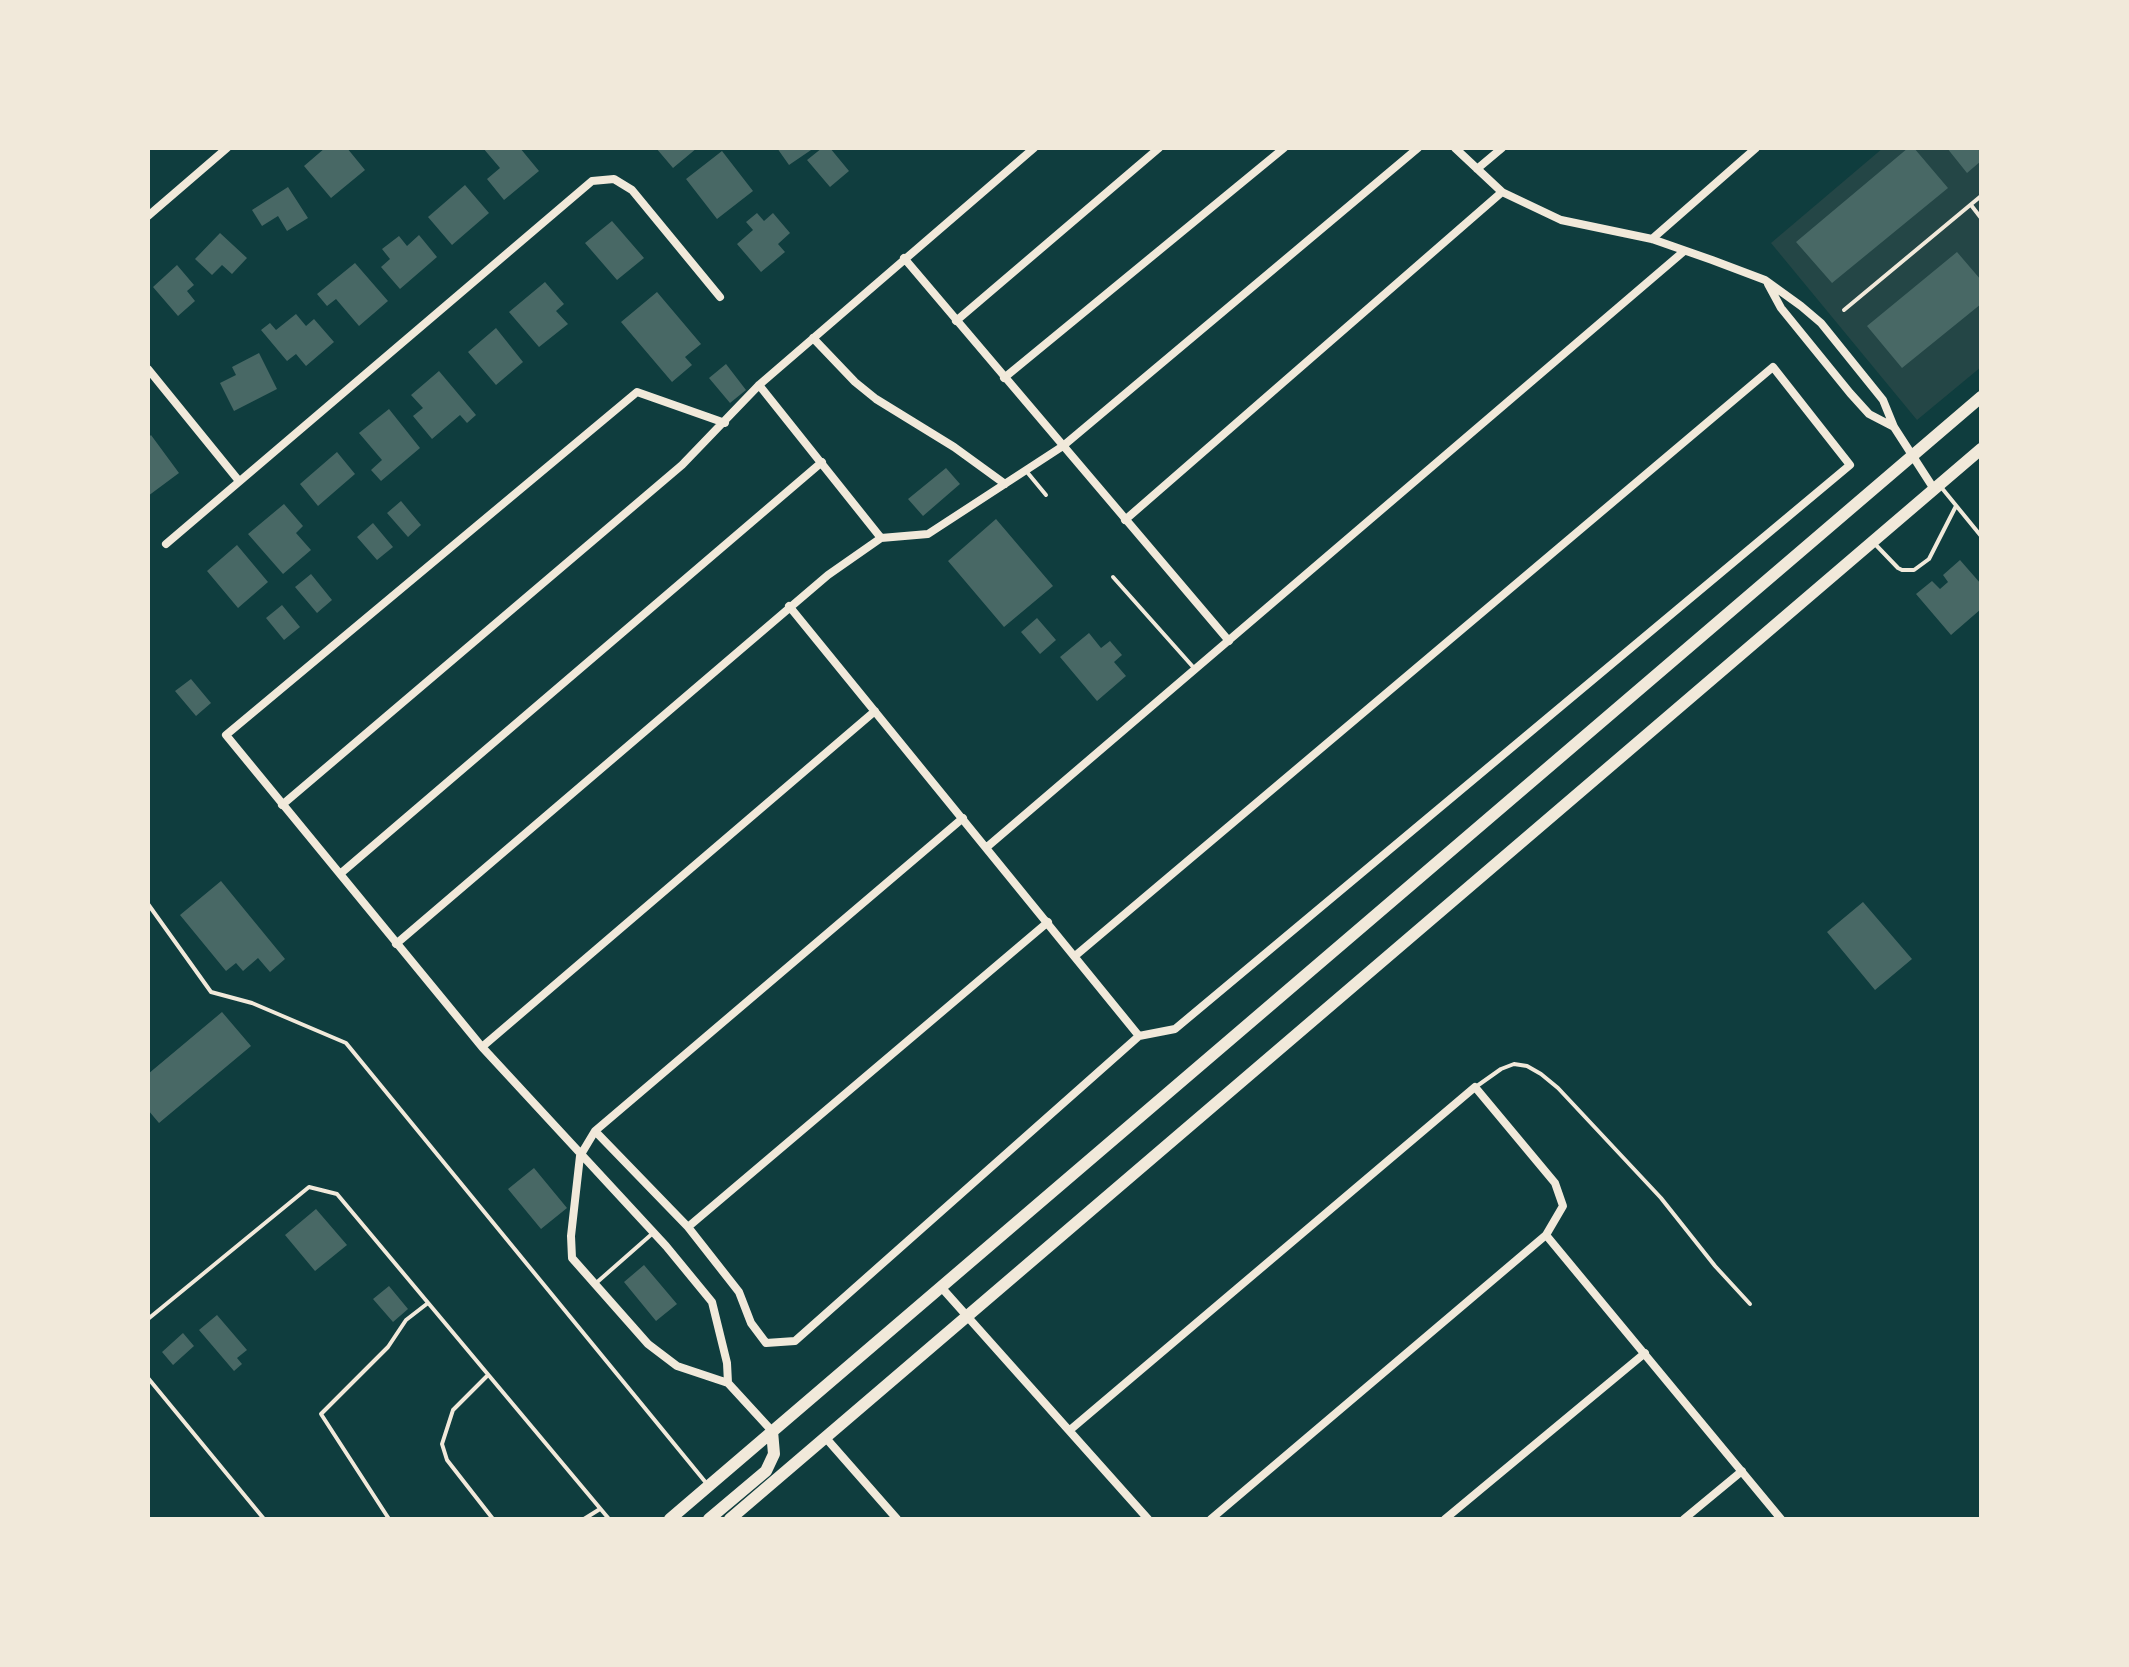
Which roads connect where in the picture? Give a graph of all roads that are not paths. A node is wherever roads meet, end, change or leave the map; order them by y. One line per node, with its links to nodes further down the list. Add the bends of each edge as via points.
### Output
1 (227, 148): 13 (street)
2 (1034, 148): 17 (street)
3 (1159, 148): 21 (street)
4 (1284, 148): 24 (street)
5 (1418, 148): 30 (street)
6 (1455, 148): 9 (street)
7 (1502, 148): 9 (street)
8 (1756, 148): 15 (street)
9 (1477, 169): 10 (street)
10 (1502, 192): 15 (street, via 1561,220); 40 (street)
11 (1981, 196): 12 (lane)
12 (1971, 205): 14 (lane); 20 (lane)
13 (148, 216)
14 (1981, 218)
15 (1652, 239): 16 (street)
16 (1683, 252): 18 (street); 47 (street)
17 (904, 258): 21 (street); 22 (street)
18 (1765, 280): 28 (street, via 1781,308 1850,393 1869,414); 28 (street, via 1821,323 1883,400)
19 (720, 297): 35 (street, via 632,190 614,179 592,181)
20 (1844, 310)
21 (956, 321): 24 (street)
22 (813, 338): 25 (street); 36 (street, via 876,399)
23 (148, 369): 35 (street)
24 (1004, 378): 30 (street)
25 (759, 385): 27 (street); 33 (street)
26 (1981, 397): 32 (main road)
27 (725, 423): 50 (street); 50 (street, via 637,392 226,735)
28 (1894, 427): 32 (street)
29 (1981, 437): 31 (main road)
30 (1063, 446): 34 (street); 40 (street)
31 (1979, 455): 37 (main road)
32 (1913, 456): 37 (street); 67 (main road)
33 (822, 462): 42 (street); 53 (street)
34 (1026, 470): 36 (street); 38 (lane)
35 (239, 481): 44 (street)
36 (1005, 484): 42 (street, via 928,534)
37 (1937, 487): 39 (lane); 43 (main road)
38 (1046, 495)
39 (1956, 506): 41 (lane); 43 (lane, via 1929,559 1914,570 1898,568)
40 (1125, 520): 47 (street)
41 (1981, 536)
42 (881, 538): 46 (street)
43 (1872, 542): 70 (main road)
44 (166, 544)
45 (1113, 577): 48 (lane)
46 (789, 606): 49 (street); 56 (street)
47 (1229, 641): 48 (street)
48 (1196, 669): 52 (street)
49 (875, 711): 51 (street); 59 (street)
50 (282, 805): 53 (street)
51 (963, 818): 52 (street); 61 (street)
52 (987, 847): 55 (street)
53 (340, 874): 56 (street)
54 (148, 904): 80 (lane, via 211,992 252,1003 346,1043)
55 (1048, 922): 57 (street); 63 (street)
56 (396, 944): 59 (street)
57 (1075, 956): 58 (street); 58 (street, via 1773,367 1850,465 1175,1029)
58 (1139, 1036): 63 (street, via 795,1341 766,1343 739,1292)
59 (482, 1047): 62 (street)
60 (1475, 1087): 65 (street, via 1555,1183 1563,1206); 69 (lane, via 1514,1064 1541,1074 1661,1198); 76 (street)
61 (595, 1131): 62 (street); 63 (street)
62 (580, 1156): 64 (street); 66 (street, via 572,1258)
63 (688, 1227)
64 (653, 1233): 66 (lane); 75 (street, via 712,1302)
65 (1546, 1235): 72 (street); 92 (street)
66 (594, 1285): 75 (street, via 648,1344 677,1366)
67 (941, 1287): 70 (street); 77 (main road)
68 (428, 1303): 71 (lane, via 337,1194 309,1187); 73 (lane); 83 (lane, via 406,1320 388,1347 321,1414)
69 (1750, 1304)
70 (968, 1316): 76 (street); 78 (main road)
71 (148, 1319)
72 (1645, 1353): 79 (street); 93 (street)
73 (488, 1375): 81 (lane); 84 (lane, via 453,1410 442,1444 447,1460)
74 (148, 1378): 82 (lane)
75 (728, 1383): 77 (street)
76 (1070, 1430): 91 (street)
77 (772, 1431): 80 (main road); 88 (main road, via 774,1454 766,1471)
78 (825, 1437): 89 (main road); 90 (street)
79 (1742, 1471): 94 (street); 95 (street)
80 (708, 1486): 87 (main road)
81 (600, 1509): 85 (lane); 86 (lane)
82 (264, 1519)
83 (389, 1519)
84 (493, 1519)
85 (584, 1519)
86 (609, 1519)
87 (670, 1519)
88 (709, 1519)
89 (730, 1519)
90 (897, 1519)
91 (1148, 1519)
92 (1211, 1519)
93 (1445, 1519)
94 (1684, 1519)
95 (1781, 1519)

